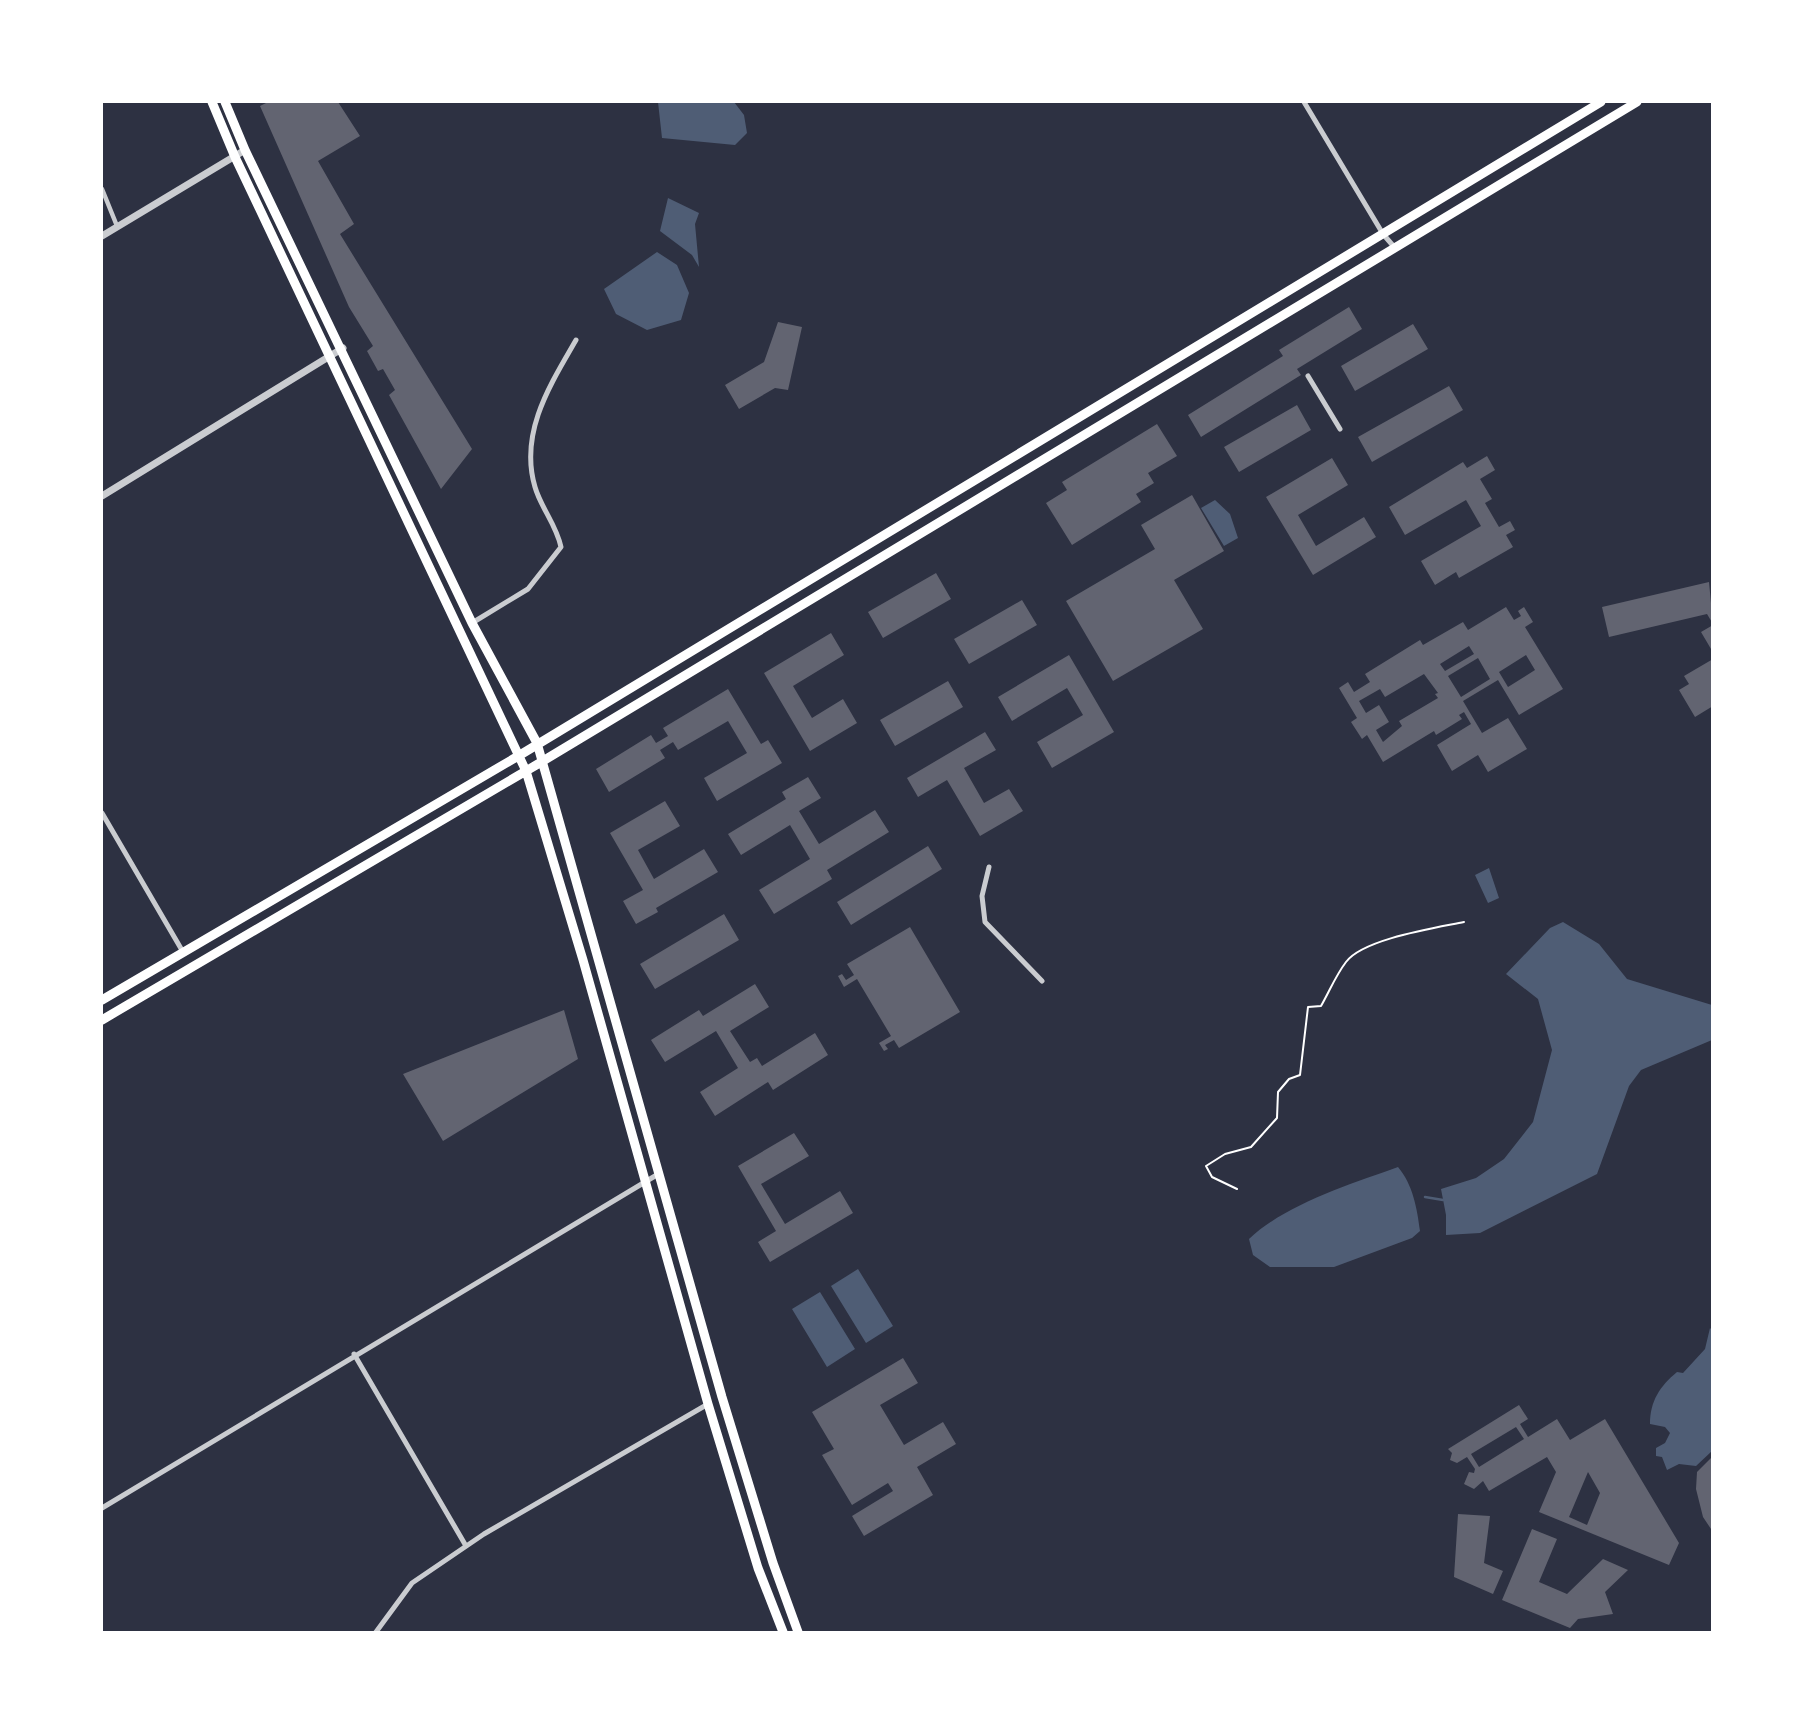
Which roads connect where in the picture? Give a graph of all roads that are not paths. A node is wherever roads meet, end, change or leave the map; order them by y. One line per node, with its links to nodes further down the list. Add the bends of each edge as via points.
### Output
1 (212, 102): 7 (main road)
2 (225, 102): 6 (main road)
3 (1304, 102): 10 (street)
4 (1601, 102): 10 (main road)
5 (1637, 102): 12 (main road)
6 (245, 150): 7 (street); 14 (main road)
7 (234, 157): 9 (street); 15 (main road)
8 (102, 189): 9 (street)
9 (117, 226): 11 (street)
10 (1383, 234): 12 (street); 20 (main road)
11 (102, 236)
12 (1395, 248): 22 (main road)
13 (576, 340): 19 (street, via 541,401 530,462 536,490 557,528 561,547 528,589)
14 (343, 348): 15 (street); 19 (main road)
15 (330, 355): 18 (street); 21 (main road)
16 (1308, 376): 17 (street)
17 (1340, 429)
18 (102, 496)
19 (472, 623): 20 (main road)
20 (537, 743): 21 (main road); 22 (main road)
21 (520, 755): 23 (main road); 26 (main road)
22 (543, 761): 23 (main road); 30 (main road)
23 (526, 771): 29 (main road); 31 (main road)
24 (102, 814): 26 (street)
25 (989, 867): 27 (street, via 982,896 985,922)
26 (183, 952): 28 (main road)
27 (1042, 981)
28 (102, 1000)
29 (102, 1020)
30 (660, 1173): 31 (street); 38 (main road, via 726,1410)
31 (646, 1181): 32 (street); 33 (main road)
32 (354, 1354): 34 (street); 35 (street)
33 (708, 1404): 35 (street); 37 (main road, via 758,1568)
34 (102, 1507)
35 (466, 1546): 36 (street, via 412,1583)
36 (376, 1633)
37 (783, 1633)
38 (798, 1633)

